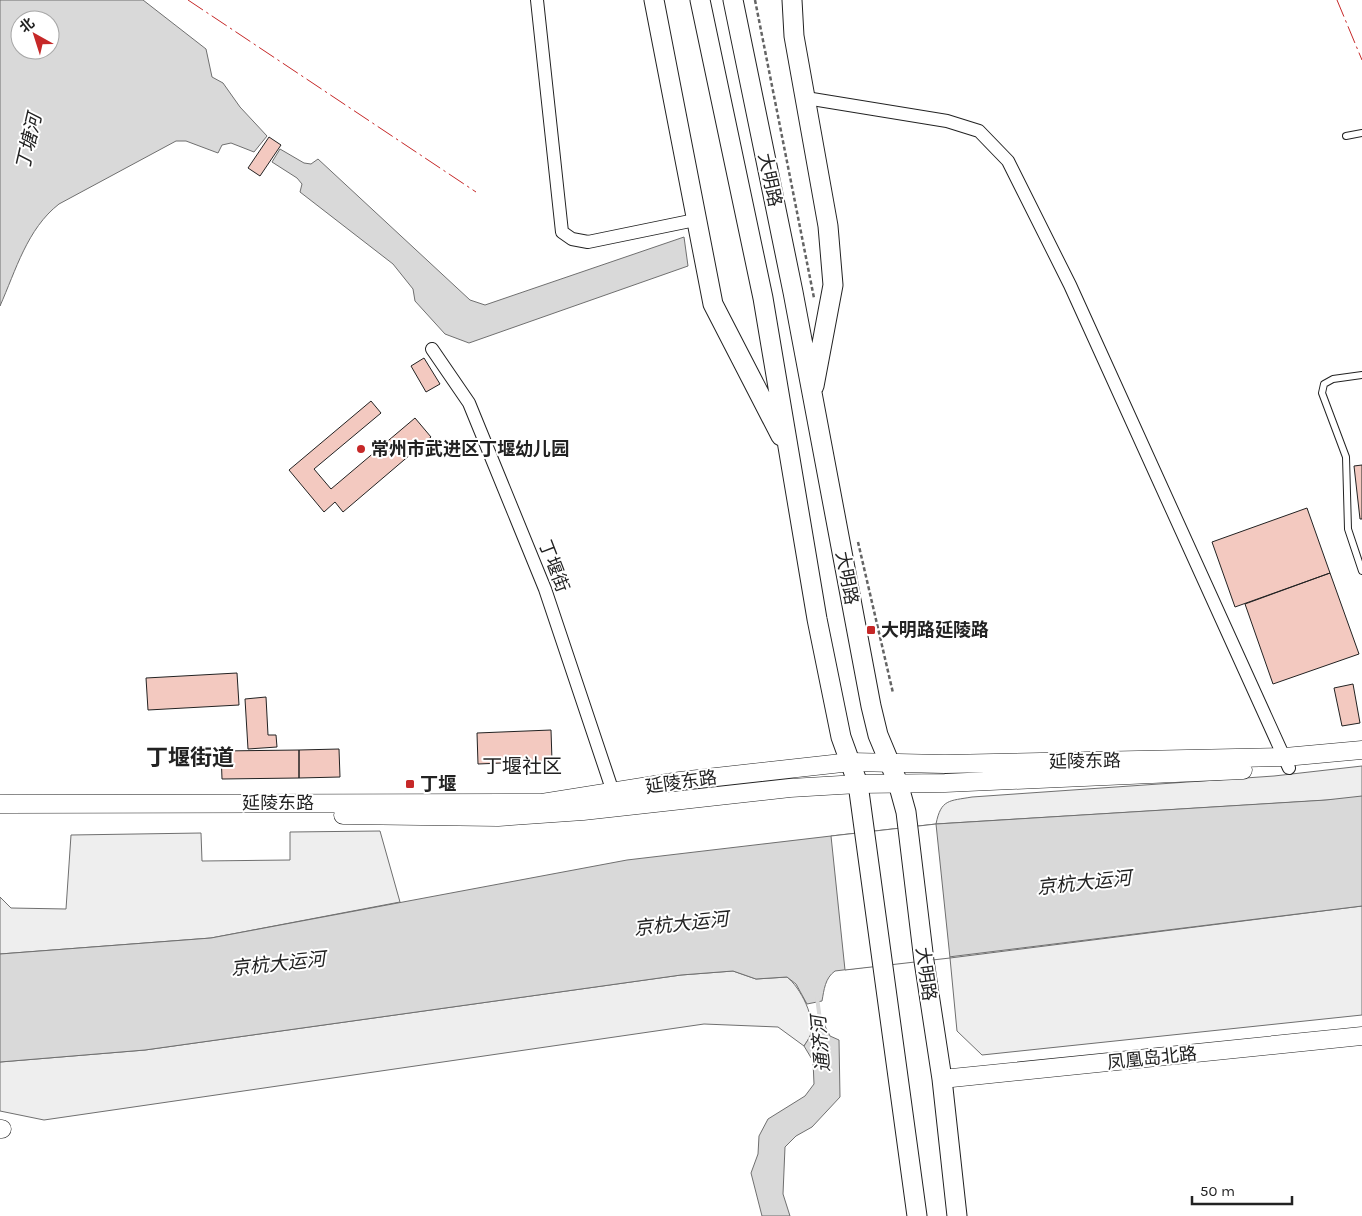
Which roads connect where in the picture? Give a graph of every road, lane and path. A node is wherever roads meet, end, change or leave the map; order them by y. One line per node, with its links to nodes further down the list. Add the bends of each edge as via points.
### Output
1 (537, 0): 9 (street, via 562,232 572,239 588,242)
2 (654, 0): 9 (main road)
3 (700, 0): 13 (main road, 大明路, via 763,298)
4 (732, 0): 12 (main road, 大明路)
5 (792, 0): 6 (main road, via 794,36)
6 (806, 98): 12 (main road, via 828,226 833,284); 19 (street, via 947,121 978,131 1008,161 1070,285)
7 (1362, 134): 8 (lane)
8 (1346, 136)
9 (695, 220): 13 (main road, via 713,304)
10 (432, 349): 22 (street, 丁堰街, via 469,403 544,589)
11 (1362, 375): 14 (lane, via 1333,379 1324,384 1322,394 1346,456 1348,529)
12 (812, 396): 17 (main road, 大明路, via 871,706)
13 (790, 454): 18 (main road, 大明路, via 817,619 841,737)
14 (1362, 571)
15 (1362, 750): 19 (main road, 延陵东路)
16 (1362, 760): 19 (main road, 延陵东路)
17 (889, 761): 18 (main road, 延陵东路); 19 (main road, 延陵东路, via 944,764); 20 (main road, 大明路)
18 (851, 762): 21 (main road, 大明路); 22 (main road, 延陵东路, via 680,781)
19 (1287, 763): 20 (main road, 延陵东路, via 954,783)
20 (898, 783): 21 (main road, 延陵东路); 26 (main road, 大明路, via 906,812)
21 (858, 784): 22 (main road, 延陵东路); 27 (main road, 大明路)
22 (616, 800): 23 (main road, 延陵东路, via 542,803); 24 (main road, 延陵东路, via 498,817)
23 (0, 804)
24 (0, 815)
25 (1362, 1036): 26 (main road, 凤凰岛北路)
26 (942, 1080): 28 (main road, 大明路)
27 (918, 1216)
28 (957, 1216)

